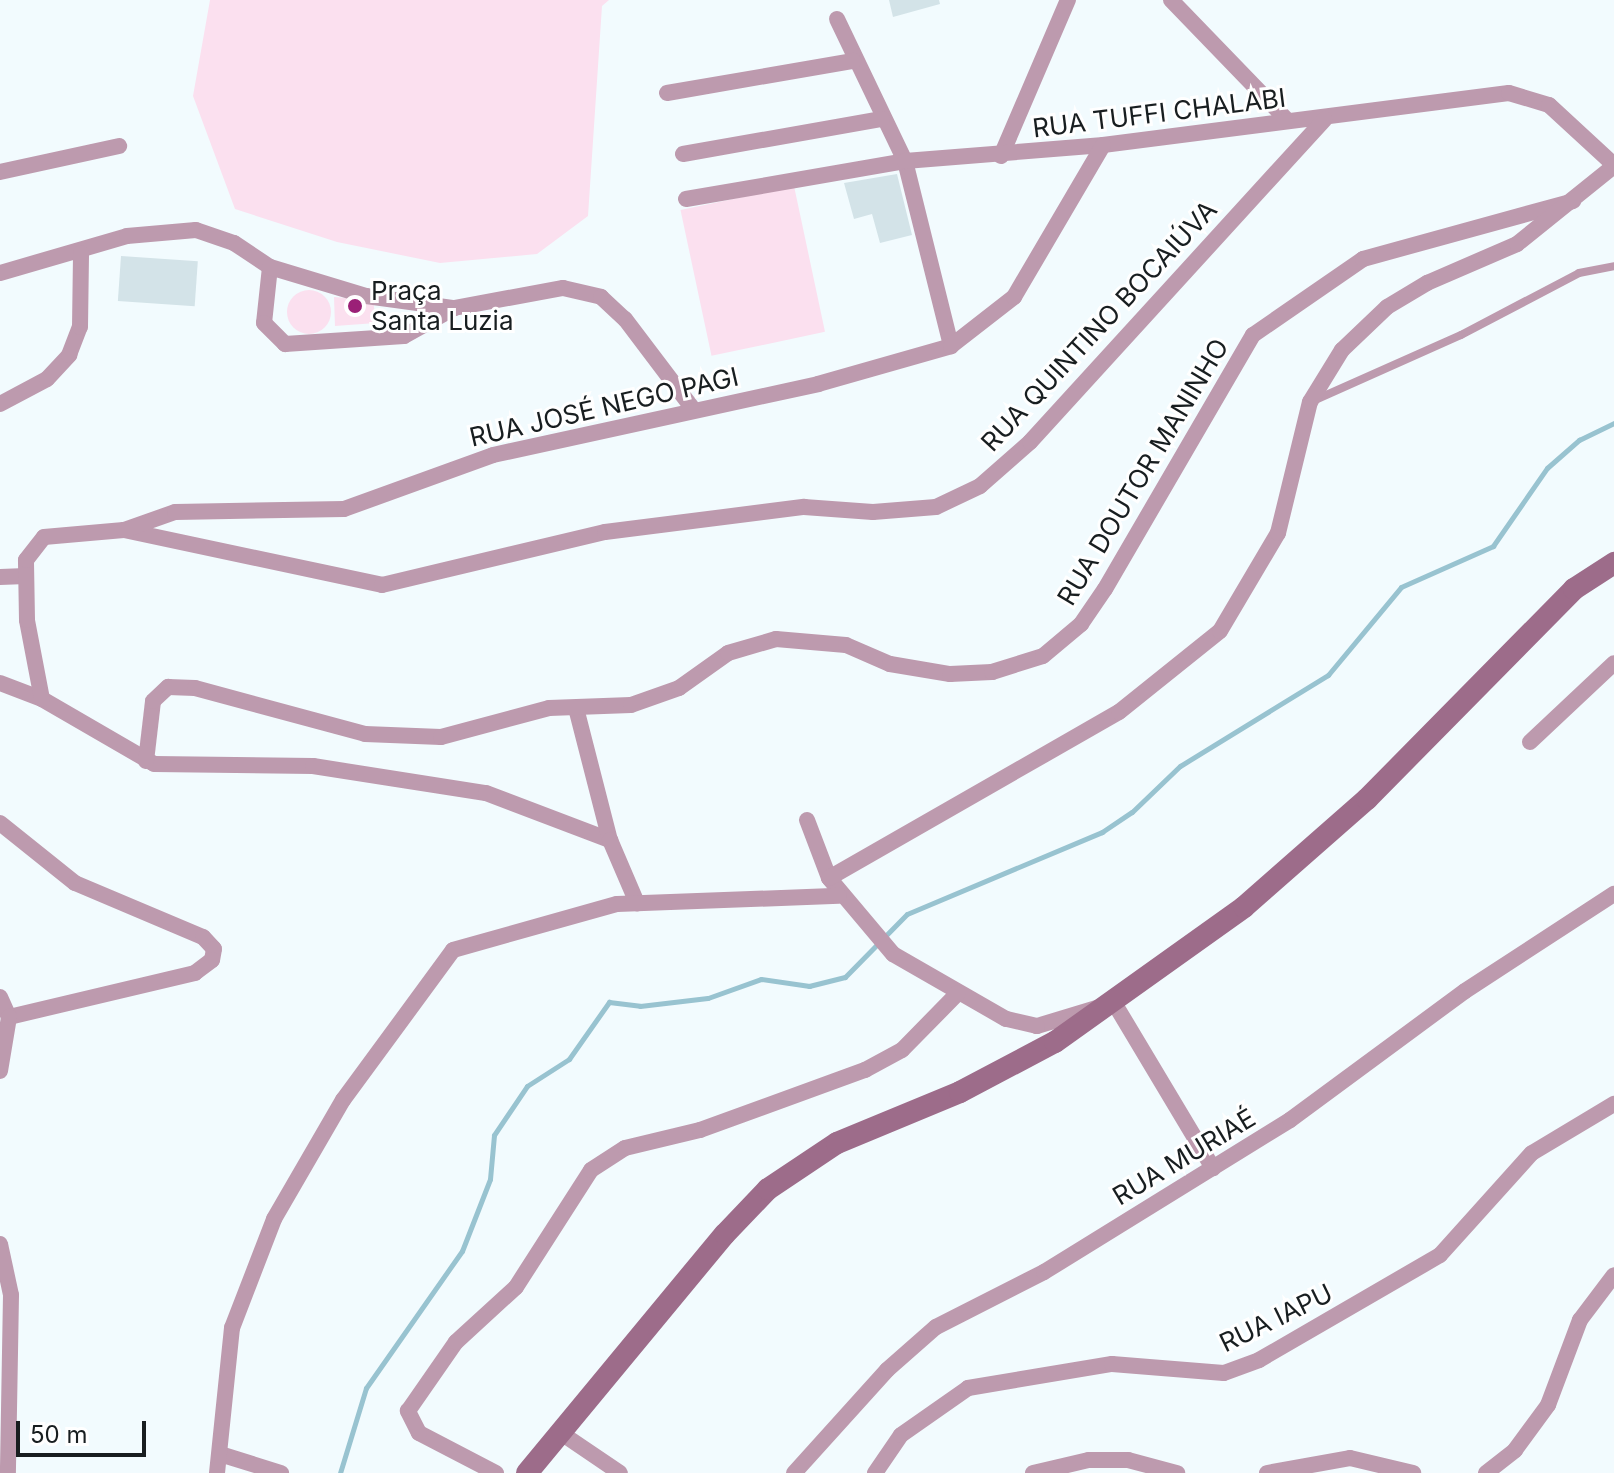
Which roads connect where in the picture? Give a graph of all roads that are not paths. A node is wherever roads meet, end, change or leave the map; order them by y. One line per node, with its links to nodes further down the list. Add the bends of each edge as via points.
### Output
1 (1068, 0): 12 (street)
2 (1171, 0): 8 (street)
3 (837, 19): 4 (street)
4 (853, 61): 5 (street); 6 (street)
5 (667, 93)
6 (882, 119): 11 (street); 13 (street)
7 (1325, 119): 8 (street, RUA TUFFI CHALABI); 14 (street, RUA TUFFI CHALABI, via 1509,93 1530,96 1549,105); 27 (street, RUA QUINTINO BOCAIÚVA, via 1030,442 980,486 936,507 873,512 804,507 605,532 382,585)
8 (1288, 121): 9 (street, RUA TUFFI CHALABI)
9 (1103, 145): 12 (street, RUA TUFFI CHALABI); 23 (street, RUA JOSÉ NEGO PAGI, via 1014,297)
10 (119, 146): 15 (street)
11 (683, 154)
12 (1001, 156): 13 (street, RUA TUFFI CHALABI)
13 (905, 161): 16 (street, RUA TUFFI CHALABI); 23 (street)
14 (1614, 166): 17 (street, RUA DOUTOR MANINHO)
15 (0, 172)
16 (686, 199)
17 (1573, 201): 24 (street, via 1517,244 1387,307 1342,350); 34 (street, RUA DOUTOR MANINHO, via 1363,259 1253,335 1105,589 1081,624 1043,656 992,672 950,674 890,664 846,645 776,639 728,653 679,688 643,701)
18 (81, 253): 20 (street, via 127,236 196,230 234,243); 21 (street); 25 (street, via 80,327 69,355 47,379)
19 (1614, 266): 24 (lane, via 1579,273 1461,335)
20 (270, 267): 22 (street, via 366,296); 22 (street, via 264,323 285,344 404,336)
21 (0, 273)
22 (454, 308): 26 (street, via 563,288 601,297)
23 (951, 346): 26 (street, RUA JOSÉ NEGO PAGI, via 861,374)
24 (1310, 402): 40 (street, via 1278,533 1220,631 1119,712)
25 (0, 404)
26 (693, 409): 27 (street, RUA JOSÉ NEGO PAGI, via 493,455 344,509 175,512)
27 (124, 530): 29 (street, RUA JOSÉ NEGO PAGI, via 44,537 31,546)
28 (1614, 563): 46 (street, via 1574,589 1367,799 1277,878)
29 (26, 576): 30 (street); 33 (street, RUA JOSÉ NEGO PAGI, via 27,620)
30 (0, 577)
31 (1614, 663): 35 (street)
32 (0, 683): 33 (street)
33 (42, 699): 36 (street)
34 (576, 708): 36 (street, RUA DOUTOR MANINHO, via 549,708 441,737 411,737 365,734 195,688 168,687 153,701); 39 (street)
35 (1530, 742)
36 (146, 761): 39 (street, via 214,769 313,766 486,793)
37 (807, 820): 40 (street)
38 (0, 823): 47 (street, via 75,883 203,937 214,949 212,960 195,973)
39 (610, 840): 43 (street)
40 (829, 878): 42 (street)
41 (1614, 894): 50 (street, RUA MURIAÉ)
42 (839, 896): 43 (street); 44 (street, via 893,954)
43 (637, 903): 54 (street, via 504,932 453,950 439,965 343,1100 274,1219 232,1328)
44 (958, 993): 46 (street, via 1024,1026); 58 (street, via 922,1034 865,1070 700,1130 625,1148 591,1170 516,1287 456,1342 408,1411 419,1433)
45 (0, 997): 47 (street)
46 (1109, 1004): 50 (street); 53 (street, via 1004,1070 837,1143 768,1189)
47 (9, 1017): 48 (street)
48 (0, 1071)
49 (1614, 1104): 62 (street, RUA IAPU, via 1532,1153 1440,1255 1259,1360 1224,1373 1112,1364 968,1388 901,1435)
50 (1213, 1168): 61 (street, RUA MURIAÉ, via 1044,1272 936,1327 887,1370)
51 (0, 1244): 55 (street, via 11,1295)
52 (1614, 1275): 67 (street, via 1580,1320 1548,1405 1515,1450)
53 (561, 1433): 59 (street); 60 (street)
54 (220, 1454): 56 (street); 57 (street)
55 (8, 1473)
56 (217, 1473)
57 (281, 1473)
58 (496, 1473)
59 (527, 1473)
60 (620, 1473)
61 (794, 1473)
62 (875, 1473)
63 (1033, 1473): 64 (street, via 1089,1460 1128,1460)
64 (1177, 1473)
65 (1267, 1473): 66 (street, via 1350,1458)
66 (1413, 1473)
67 (1486, 1473)

